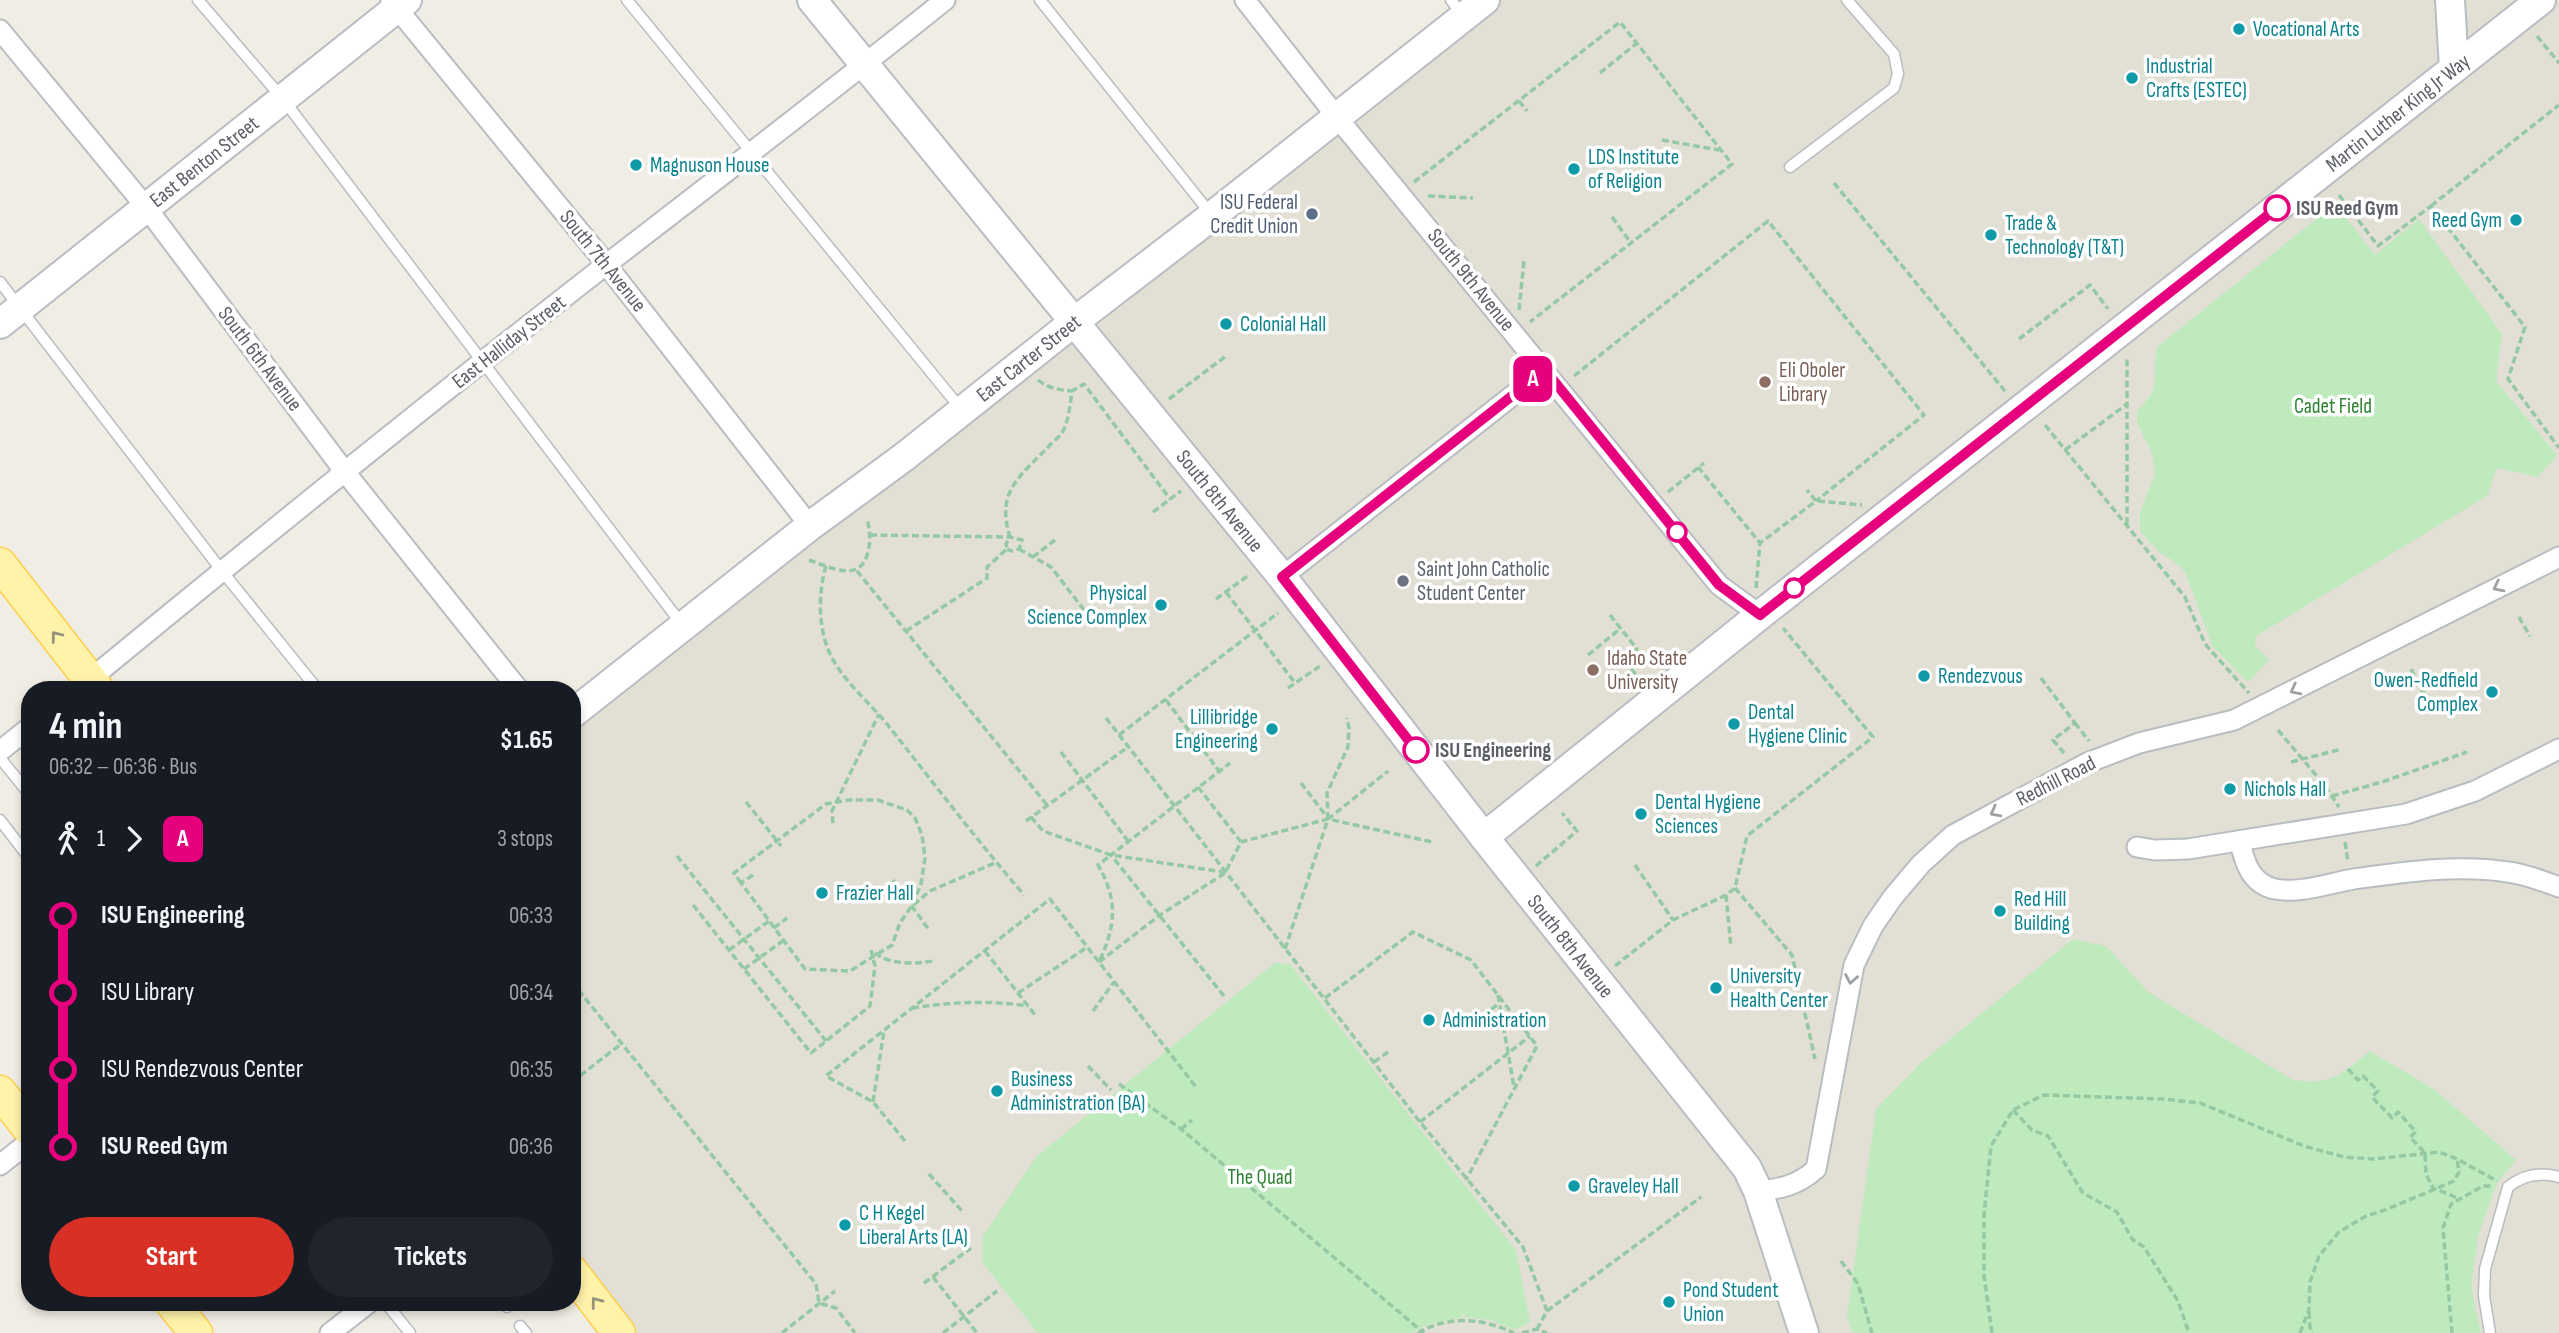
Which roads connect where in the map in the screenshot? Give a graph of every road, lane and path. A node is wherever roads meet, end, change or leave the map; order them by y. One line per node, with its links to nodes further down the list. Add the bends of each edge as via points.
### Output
1 (198, 0): 18 (lane)
2 (627, 0): 25 (lane)
3 (812, 0): 15 (street, South 8th Avenue)
4 (945, 0): 15 (street, East Halliday Street)
5 (1040, 0): 34 (lane)
6 (1245, 0): 22 (street, South 9th Avenue)
7 (1847, 0): 26 (lane, via 1894,54 1898,74 1894,88)
8 (2450, 0): 16 (street)
9 (398, 3): 18 (street, East Benton Street); 38 (street, South 7th Avenue)
10 (1466, 5): 22 (street, East Carter Street)
11 (2527, 13): 14 (path); 16 (street, Martin Luther King Jr Way)
12 (0, 30): 33 (street, South 6th Avenue)
13 (1637, 43): 17 (path); 19 (path, via 1620,22); 24 (path)
14 (2559, 63)
15 (864, 66): 25 (street, East Halliday Street); 43 (street, South 8th Avenue)
16 (2454, 68): 90 (street, Martin Luther King Jr Way)
17 (1600, 73)
18 (283, 99): 33 (street, East Benton Street); 48 (lane)
19 (1519, 101): 21 (path); 27 (path)
20 (2559, 105): 32 (path)
21 (1527, 111)
22 (1336, 116): 34 (street, East Carter Street); 49 (street, South 9th Avenue)
23 (1662, 140): 24 (path)
24 (1721, 150): 36 (path, via 1732,164)
25 (752, 154): 38 (street, East Halliday Street); 56 (lane)
26 (1790, 167)
27 (1414, 182)
28 (1834, 183): 53 (path)
29 (2339, 195): 32 (path, via 2378,246)
30 (1425, 196): 31 (path)
31 (1473, 198)
32 (2431, 206): 58 (path, via 2525,327 2508,379)
33 (146, 207): 42 (street, East Benton Street); 62 (street, South 6th Avenue)
34 (1212, 216): 43 (street, East Carter Street)
35 (1612, 217): 36 (path)
36 (1631, 243): 44 (path)
37 (1524, 261): 41 (path)
38 (607, 265): 48 (street, East Halliday Street); 71 (street, South 7th Avenue)
39 (0, 282): 42 (lane)
40 (2108, 309): 45 (path, via 2090,285)
41 (1519, 312)
42 (11, 315): 84 (lane)
43 (1074, 322): 56 (street, East Carter Street); 87 (street, South 8th Avenue)
44 (1528, 323)
45 (2019, 339)
46 (1226, 356): 54 (path)
47 (2127, 357): 55 (path)
48 (482, 364): 62 (street, East Halliday Street); 95 (lane)
49 (1545, 370): 87 (street); 90 (street, South 9th Avenue, via 1719,585)
50 (1033, 375): 52 (path, via 1044,385)
51 (1572, 377): 67 (path, via 1768,222 1924,415)
52 (1072, 391): 66 (path, via 1084,384); 74 (path, via 1062,433 1010,489 1005,510)
53 (2007, 392)
54 (1169, 399)
55 (2127, 404): 59 (path); 72 (path)
56 (962, 411): 71 (street, East Carter Street)
57 (2045, 425): 59 (path)
58 (2559, 449)
59 (2065, 450): 72 (path)
60 (1703, 463): 61 (path)
61 (1698, 467): 65 (path); 76 (path)
62 (345, 472): 84 (street, East Halliday Street); 107 (street, South 6th Avenue)
63 (1807, 490): 67 (path)
64 (1181, 491): 66 (path)
65 (1666, 493)
66 (1170, 499): 69 (path)
67 (1816, 501): 68 (path); 76 (path)
68 (1868, 506)
69 (1153, 512)
70 (867, 519): 73 (path)
71 (810, 526): 95 (street, East Carter Street)
72 (2127, 526): 111 (path, via 2185,597 2205,645)
73 (870, 534): 74 (path); 85 (path, via 865,564)
74 (1010, 537): 77 (path); 78 (path, via 1022,540)
75 (1055, 540): 79 (path)
76 (1760, 543): 90 (path)
77 (1007, 549): 78 (path); 97 (path, via 987,567 987,578)
78 (1019, 549): 79 (path)
79 (1033, 557): 94 (path, via 1051,566)
80 (2559, 557): 240 (street, Redhill Road, one-way to 240, via 2234,720 2139,743 2087,763 1954,835 1893,897 1872,926 1854,965 1816,1169 1784,1188)
81 (809, 560): 83 (path)
82 (0, 564): 104 (main road, one-way to 82)
83 (826, 566): 85 (path); 115 (path, via 820,617 830,653)
84 (222, 571): 105 (street, East Halliday Street); 106 (lane)
85 (857, 571): 97 (path)
86 (1249, 575): 88 (path)
87 (1282, 577): 152 (street, South 8th Avenue)
88 (1226, 592): 89 (path); 98 (path)
89 (1216, 599)
90 (1766, 610): 152 (street, Martin Luther King Jr Way); 172 (path, via 1872,737 1747,836)
91 (1278, 613): 98 (path)
92 (1610, 615): 96 (path)
93 (2519, 617): 99 (path)
94 (1091, 619)
95 (683, 626): 114 (street, East Carter Street)
96 (1621, 628): 100 (path); 109 (path, via 1637,649 1623,659)
97 (906, 631): 144 (path)
98 (1255, 631): 108 (path); 112 (path)
99 (2530, 636)
100 (1588, 655)
101 (1321, 666): 108 (path)
102 (2411, 669): 113 (path)
103 (2041, 678): 118 (path)
104 (84, 681)
105 (94, 681)
106 (311, 681)
107 (512, 681)
108 (1295, 683): 110 (path)
109 (1642, 683)
110 (1287, 688)
111 (2250, 694)
112 (1167, 700): 121 (path); 134 (path)
113 (2428, 702)
114 (581, 707)
115 (878, 714): 142 (path); 163 (path)
116 (1347, 718): 147 (path, via 1348,747 1327,793)
117 (1107, 719): 121 (path)
118 (2075, 723): 123 (path); 129 (path, via 2053,740)
119 (2278, 730): 131 (path)
120 (21, 734): 126 (street)
121 (1119, 735): 122 (path)
122 (1128, 747): 136 (path); 143 (path)
123 (2094, 748)
124 (2342, 749): 131 (path)
125 (2559, 749): 151 (street, via 2475,791 2406,814)
126 (0, 751)
127 (1061, 752): 136 (path)
128 (2466, 752): 140 (path)
129 (2067, 757)
130 (0, 758): 138 (lane)
131 (2302, 760): 132 (path); 140 (path)
132 (2291, 762)
133 (1230, 763): 134 (path)
134 (1219, 771): 139 (path)
135 (1388, 771): 147 (path)
136 (1082, 780): 144 (path); 154 (path)
137 (1301, 783): 147 (path)
138 (21, 784)
139 (1198, 787): 143 (path); 156 (path)
140 (2332, 796): 151 (path)
141 (746, 802): 153 (path)
142 (836, 802): 150 (path); 153 (path, via 826,804); 176 (path, via 878,800 907,810 915,818 925,858)
143 (1173, 804): 154 (path); 166 (path)
144 (1047, 805): 146 (path)
145 (1562, 813): 165 (path, via 1577,831)
146 (1031, 817): 149 (path); 161 (path, via 1043,831)
147 (1328, 819): 156 (path); 157 (path); 187 (path)
148 (0, 820): 159 (lane)
149 (1026, 821)
150 (833, 823)
151 (2343, 825): 155 (street); 168 (path)
152 (1484, 837): 240 (street, South 8th Avenue, via 1747,1168)
153 (776, 841): 158 (path); 170 (path, via 734,873)
154 (1128, 841): 161 (path)
155 (2240, 841): 160 (street, via 2188,849); 168 (street, via 2244,863 2256,880 2274,889)
156 (1241, 842): 166 (path)
157 (1432, 842)
158 (781, 846)
159 (21, 847)
160 (2137, 847)
161 (1111, 855): 166 (path); 177 (path); 193 (path, via 1098,865 1113,905 1109,939)
162 (677, 856): 183 (path)
163 (997, 862): 173 (path); 176 (path, via 930,891)
164 (1634, 865): 179 (path)
165 (1536, 866)
166 (1225, 873): 177 (path); 187 (path)
167 (753, 875): 170 (path)
168 (2353, 879): 171 (street, via 2477,868 2511,872)
169 (893, 880): 176 (path)
170 (741, 883): 180 (path)
171 (2559, 887)
172 (1735, 888): 174 (path); 214 (path, via 1791,956)
173 (1024, 895)
174 (1726, 895): 179 (path); 186 (path)
175 (693, 905): 188 (path)
176 (911, 907): 182 (path); 190 (path, via 892,945)
177 (1160, 915): 193 (path); 200 (path)
178 (787, 918): 181 (path)
179 (1673, 920): 194 (path)
180 (769, 921): 181 (path); 183 (path)
181 (774, 928): 184 (path)
182 (929, 930)
183 (743, 940): 188 (path); 191 (path)
184 (784, 940): 190 (path, via 805,969 850,971); 191 (path)
185 (1087, 947): 189 (path, via 1050,899); 193 (path); 198 (path)
186 (1731, 947)
187 (1285, 949): 201 (path)
188 (729, 950): 195 (path)
189 (985, 951): 198 (path); 204 (path)
190 (875, 956): 192 (path, via 919,964); 210 (path, via 870,1006)
191 (758, 958): 195 (path); 210 (path)
192 (933, 961)
193 (1099, 962): 196 (path)
194 (1615, 966)
195 (744, 968): 210 (path, via 811,1053)
196 (1114, 982): 205 (path); 220 (path)
197 (581, 993): 211 (path)
198 (1018, 993): 203 (path)
199 (1498, 993): 201 (path, via 1471,960 1413,932); 202 (path); 209 (path)
200 (1224, 996)
201 (1324, 999): 215 (path)
202 (1499, 1004): 207 (path); 213 (path)
203 (1028, 1006): 204 (path, via 976,1002); 206 (path)
204 (912, 1008): 208 (path)
205 (1093, 1011)
206 (1036, 1016)
207 (1483, 1016)
208 (884, 1030): 224 (path); 224 (path, via 826,1076)
209 (1530, 1036): 213 (path); 221 (path, via 1537,1046)
210 (826, 1041)
211 (621, 1044): 218 (path); 251 (path, via 816,1284)
212 (1388, 1052): 215 (path)
213 (1508, 1054): 221 (path); 228 (path)
214 (1816, 1060)
215 (1374, 1062): 228 (path)
216 (1088, 1066): 222 (path)
217 (2348, 1069): 232 (path, via 2378,1091 2372,1097 2392,1118 2398,1112 2416,1132 2410,1138)
218 (581, 1075)
219 (1119, 1084): 229 (path)
220 (1196, 1087)
221 (1514, 1089): 237 (path)
222 (1111, 1090)
223 (0, 1092): 226 (main road)
224 (873, 1102): 230 (path)
225 (2013, 1110): 232 (path, via 2044,1095 2162,1099 2200,1103 2304,1146 2344,1157); 273 (path, via 1991,1146 1987,1171 1984,1276); 274 (path, via 2032,1129 2048,1136 2083,1193 2117,1212 2178,1301)
226 (21, 1119)
227 (1192, 1119): 229 (path)
228 (1420, 1122): 237 (path)
229 (1181, 1129): 259 (path)
230 (905, 1141)
231 (21, 1148): 234 (street)
232 (2425, 1153): 233 (path, via 2439,1152); 239 (path, via 2426,1174)
233 (2457, 1159): 238 (path); 239 (path, via 2459,1172 2454,1181)
234 (0, 1165)
235 (929, 1174): 243 (path)
236 (2559, 1177): 238 (lane, via 2534,1175)
237 (1466, 1180): 256 (path, via 1523,1247)
238 (2508, 1187): 242 (path, via 2483,1186); 278 (lane, via 2485,1269)
239 (2434, 1189): 242 (path); 252 (path, via 2339,1232 2319,1256 2310,1282)
240 (1758, 1191): 271 (street, South 8th Avenue)
241 (1701, 1197): 256 (path)
242 (2460, 1199): 277 (path, via 2451,1204 2442,1228)
243 (962, 1211)
244 (971, 1248): 246 (path)
245 (1841, 1261): 272 (path, via 1858,1284)
246 (933, 1277): 247 (path); 257 (path)
247 (924, 1283)
248 (581, 1284): 263 (main road, one-way to 248)
249 (835, 1291): 251 (path)
250 (997, 1292): 257 (path)
251 (820, 1303): 264 (path); 265 (path, via 836,1308)
252 (2309, 1310): 275 (path); 276 (path)
253 (178, 1311): 260 (main road)
254 (358, 1311): 261 (street)
255 (392, 1311): 262 (lane)
256 (1547, 1311): 258 (path)
257 (964, 1316): 266 (path); 267 (path)
258 (1537, 1329): 269 (path); 270 (path)
259 (1421, 1332): 268 (path, via 1464,1319 1488,1322)
260 (196, 1333)
261 (330, 1333)
262 (410, 1333)
263 (619, 1333)
264 (782, 1333)
265 (855, 1333)
266 (943, 1333)
267 (977, 1333)
268 (1514, 1333)
269 (1522, 1333)
270 (1547, 1333)
271 (1804, 1333)
272 (1872, 1333)
273 (1992, 1333)
274 (2189, 1333)
275 (2300, 1333)
276 (2312, 1333)
277 (2452, 1333)
278 (2490, 1333)

